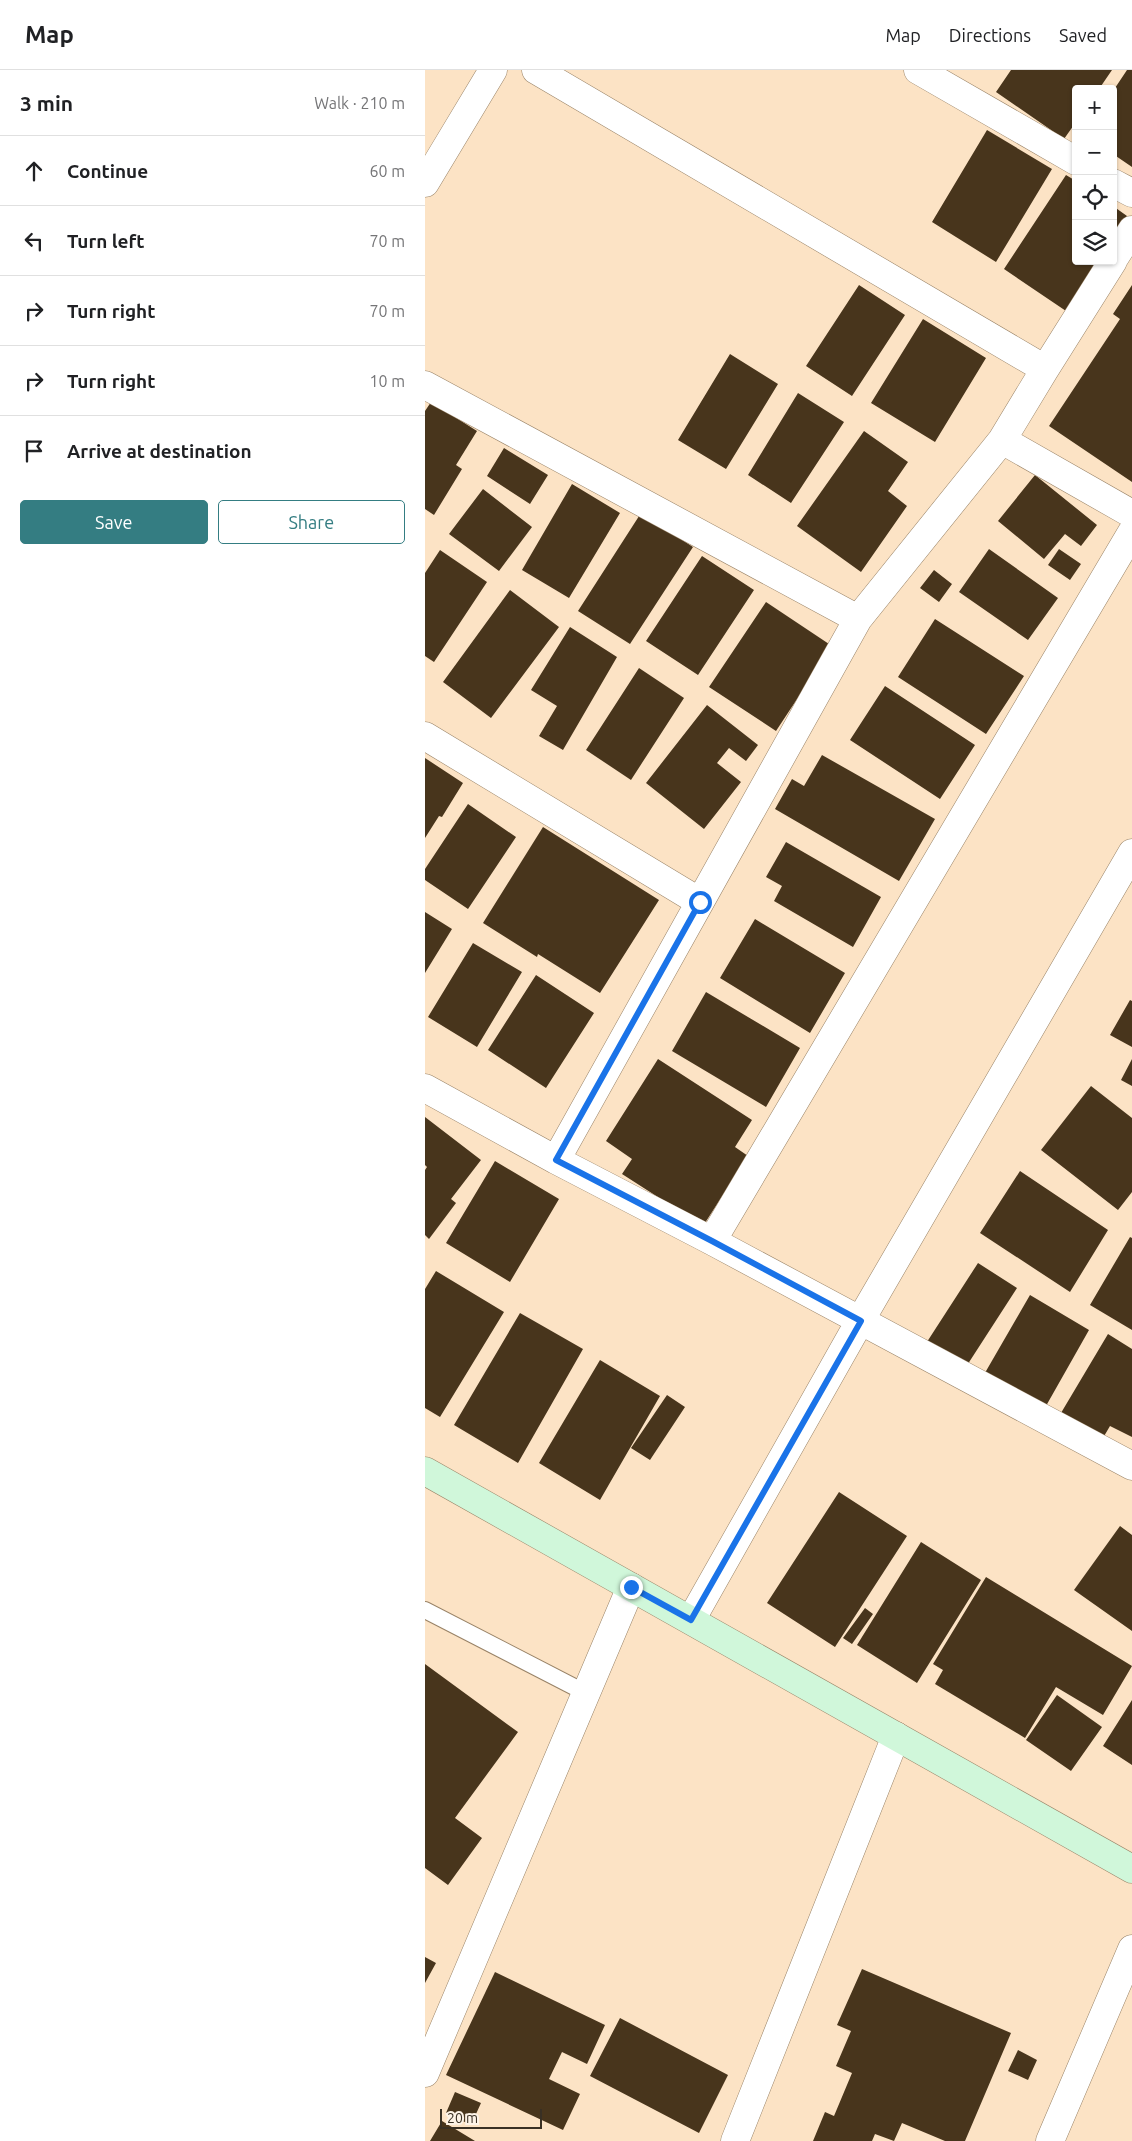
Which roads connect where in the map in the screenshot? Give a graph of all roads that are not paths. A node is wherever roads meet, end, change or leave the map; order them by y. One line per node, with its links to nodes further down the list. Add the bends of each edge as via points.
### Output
1 (493, 70): 5 (street)
2 (536, 70): 11 (street)
3 (918, 70): 4 (street)
4 (1072, 159)
5 (425, 183)
6 (1117, 185): 7 (street)
7 (1132, 193)
8 (1132, 230): 9 (street)
9 (1117, 254)
10 (1110, 265): 11 (street)
11 (1045, 369): 13 (street)
12 (425, 385): 16 (street)
13 (1003, 440): 14 (street); 16 (street)
14 (1132, 514)
15 (1132, 532): 22 (street)
16 (858, 619): 19 (street)
17 (425, 736): 19 (street)
18 (1132, 853): 23 (street)
19 (700, 902): 21 (street)
20 (425, 1088): 21 (street)
21 (556, 1160): 22 (street)
22 (712, 1241): 23 (street)
23 (861, 1321): 24 (street); 28 (street)
24 (1132, 1466)
25 (425, 1471): 26 (street)
26 (631, 1587): 28 (street); 29 (street)
27 (425, 1610): 29 (lane)
28 (691, 1620): 30 (street)
29 (586, 1693): 33 (street)
30 (895, 1736): 31 (street); 34 (street)
31 (1132, 1868)
32 (1132, 1949): 35 (street)
33 (425, 2074)
34 (735, 2141)
35 (1050, 2141)

